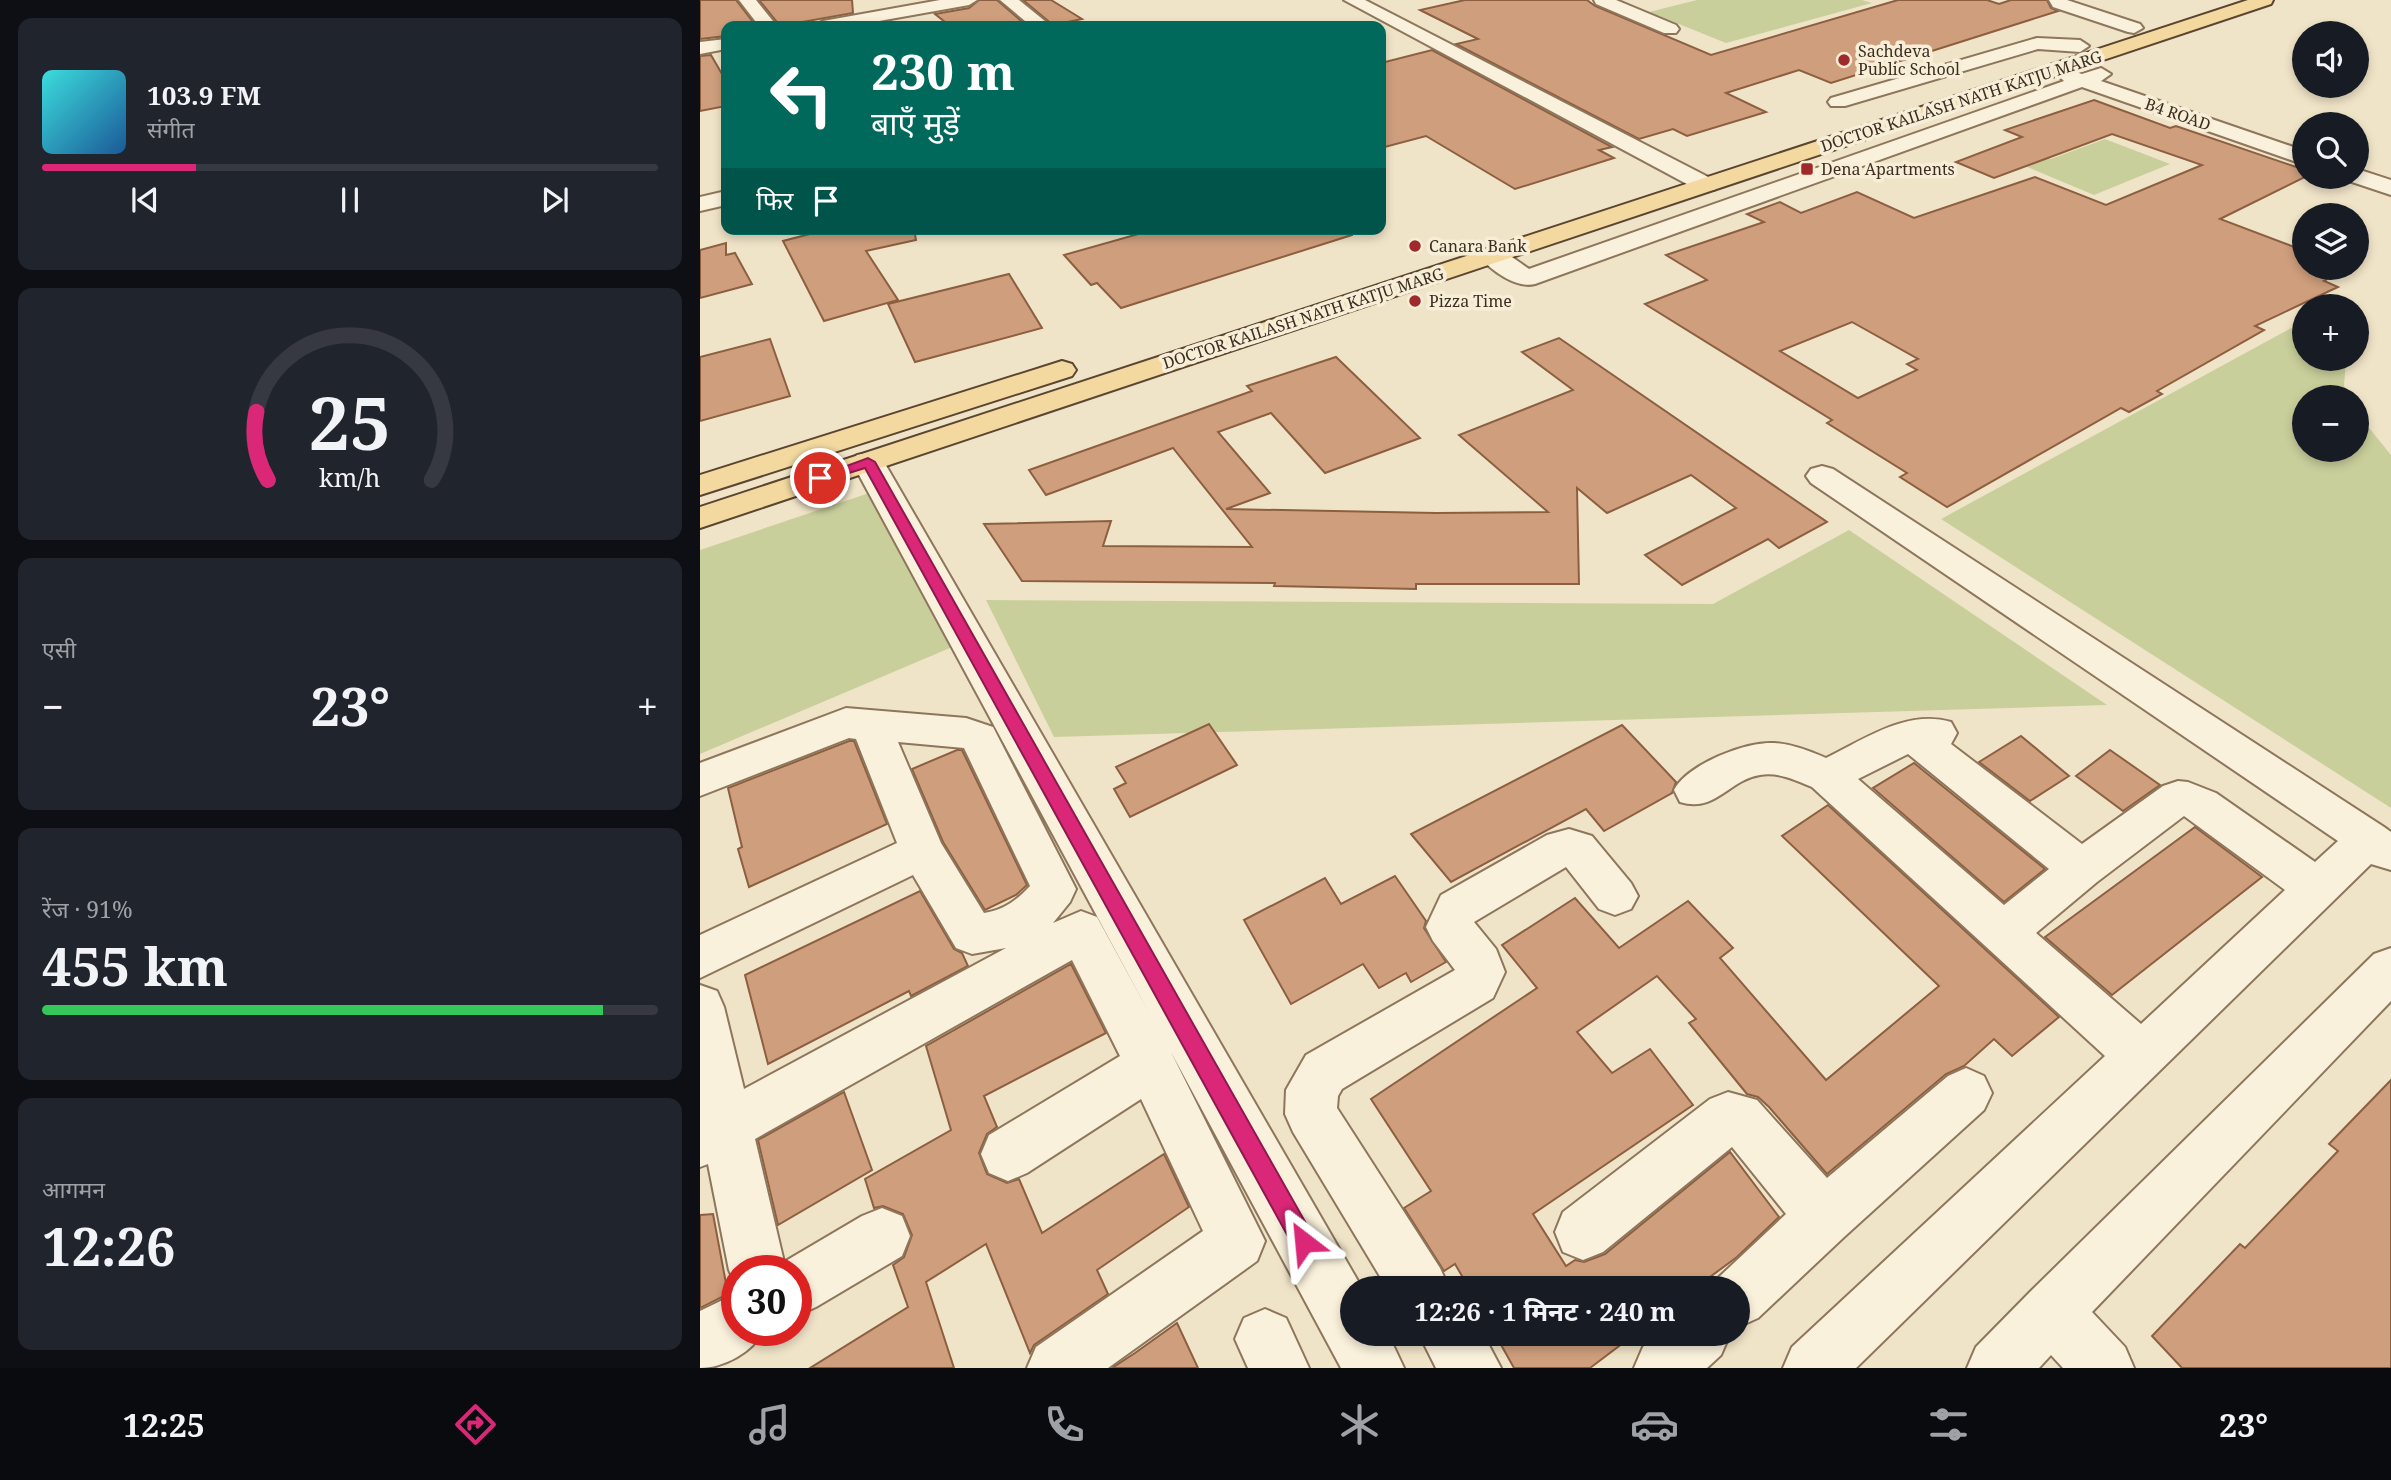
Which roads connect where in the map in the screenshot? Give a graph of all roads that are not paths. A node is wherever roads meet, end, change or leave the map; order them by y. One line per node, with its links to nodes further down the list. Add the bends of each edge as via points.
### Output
1 (747, 0): 12 (street)
2 (969, 0): 13 (street)
3 (1008, 0): 14 (street)
4 (1602, 0): 15 (street)
5 (2055, 0): 11 (street)
6 (2223, 0): 16 (main road, DOCTOR KAILASH NATH KATJU MARG)
7 (2265, 0): 21 (main road, DOCTOR KAILASH NATH KATJU MARG)
8 (1401, 2): 9 (street)
9 (1360, 5): 17 (street)
10 (2117, 7): 11 (street)
11 (2095, 15): 16 (street)
12 (764, 21)
13 (851, 21)
14 (1035, 21)
15 (1670, 29)
16 (2134, 29): 21 (main road, DOCTOR KAILASH NATH KATJU MARG)
17 (1421, 36): 18 (street); 27 (street)
18 (1394, 42)
19 (721, 45): 20 (street)
20 (700, 48)
21 (2077, 67): 22 (street, B4 ROAD); 23 (street, B4 ROAD); 27 (main road, DOCTOR KAILASH NATH KATJU MARG); 27 (main road, DOCTOR KAILASH NATH KATJU MARG, via 1866,114); 31 (street)
22 (2292, 139)
23 (2292, 153)
24 (2369, 165): 25 (street)
25 (2391, 172)
26 (2369, 180): 28 (street)
27 (1692, 183): 31 (street); 32 (main road, DOCTOR KAILASH NATH KATJU MARG); 33 (main road, DOCTOR KAILASH NATH KATJU MARG)
28 (2391, 188)
29 (721, 199): 30 (street)
30 (700, 204)
31 (1728, 212): 32 (street, via 1526,279)
32 (1491, 256): 35 (main road, DOCTOR KAILASH NATH KATJU MARG)
33 (1317, 289)
34 (1084, 363): 37 (main road)
35 (868, 462): 38 (main road, DOCTOR KAILASH NATH KATJU MARG); 64 (street)
36 (1822, 476): 43 (street)
37 (700, 485)
38 (700, 518)
39 (870, 724): 41 (street, via 846,723); 44 (street); 44 (street, via 979,738 1054,889 1042,907 1014,926 991,934 972,934)
40 (1827, 776): 42 (street, via 1802,764 1755,758); 45 (street, via 1931,733); 48 (street)
41 (700, 780)
42 (1695, 790)
43 (2380, 847): 46 (street)
44 (922, 851): 49 (street)
45 (2081, 869): 46 (street, via 2178,798 2201,805); 48 (street)
46 (2317, 888): 52 (street)
47 (1615, 896): 61 (street, via 1577,849 1569,847 1457,909 1449,927 1479,964 1476,983 1325,1072 1312,1090 1311,1114)
48 (2003, 933): 52 (street)
49 (700, 957)
50 (2391, 969): 65 (street)
51 (701, 1013): 55 (street)
52 (2140, 1055): 75 (street)
53 (1151, 1065): 55 (street, via 1081,931); 56 (street); 71 (street, via 1237,1241)
54 (1966, 1093): 57 (street)
55 (713, 1134): 60 (street)
56 (1008, 1154)
57 (1824, 1217): 58 (street, via 1749,1127 1739,1118 1728,1117); 63 (street)
58 (1583, 1231)
59 (882, 1236): 62 (street)
60 (753, 1255)
61 (1412, 1276)
62 (812, 1278)
63 (1750, 1287)
64 (1340, 1307)
65 (2052, 1312): 76 (street); 77 (street)
66 (721, 1332): 67 (street)
67 (700, 1344)
68 (1362, 1346): 72 (street)
69 (1457, 1346): 73 (street)
70 (1687, 1346): 74 (street)
71 (1057, 1368)
72 (1374, 1368)
73 (1471, 1368)
74 (1664, 1368)
75 (1813, 1368)
76 (1997, 1368)
77 (2104, 1368)

